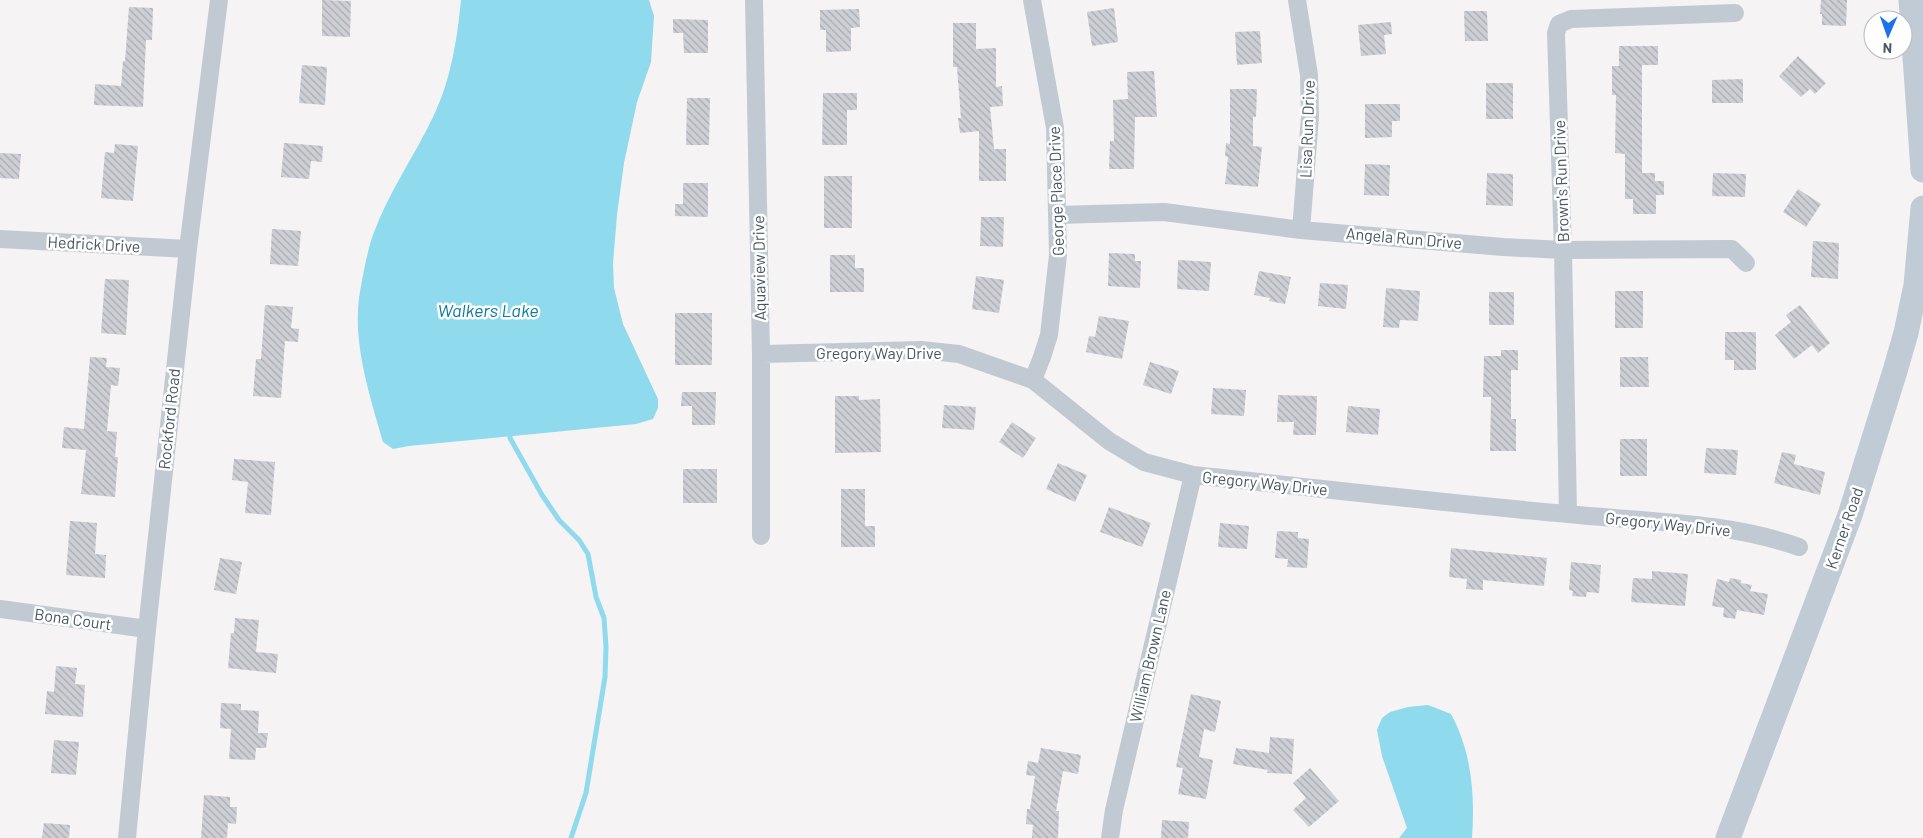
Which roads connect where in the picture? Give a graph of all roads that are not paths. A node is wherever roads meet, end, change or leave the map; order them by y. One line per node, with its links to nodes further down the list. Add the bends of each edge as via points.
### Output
1 (219, 0): 12 (street, Rockford Road)
2 (754, 0): 15 (street, Aquaview Drive)
3 (1032, 0): 9 (street, George Place Drive, via 1055,128)
4 (1297, 0): 10 (street, Lisa Run Drive, via 1309,75 1310,117)
5 (1911, 0): 7 (street)
6 (1734, 13): 13 (street, Brown's Run Drive, via 1571,19 1559,24 1556,33)
7 (1923, 170)
8 (1923, 208): 25 (street, Kerner Road, via 1916,285 1895,371 1850,515)
9 (1057, 215): 10 (street, Angela Run Drive, via 1164,212); 16 (street, George Place Drive, via 1058,255 1051,316)
10 (1301, 230): 13 (street, Angela Run Drive)
11 (0, 239): 12 (street, Hedrick Drive)
12 (188, 248): 22 (street, Rockford Road)
13 (1563, 250): 14 (street, Angela Run Drive, via 1732,249); 18 (street, Brown's Run Drive)
14 (1746, 263)
15 (761, 354): 16 (street, Gregory Way Drive, via 921,350 959,354); 19 (street, Aquaview Drive)
16 (1033, 380): 17 (street, Gregory Way Drive, via 1109,440 1144,462)
17 (1192, 475): 18 (street, Gregory Way Drive); 24 (street, William Brown Lane)
18 (1568, 514): 20 (street, Gregory Way Drive, via 1747,533)
19 (761, 536)
20 (1799, 547)
21 (0, 610): 22 (street, Bona Court)
22 (147, 629): 23 (street, Rockford Road)
23 (127, 838)
24 (1110, 838)
25 (1728, 838)

